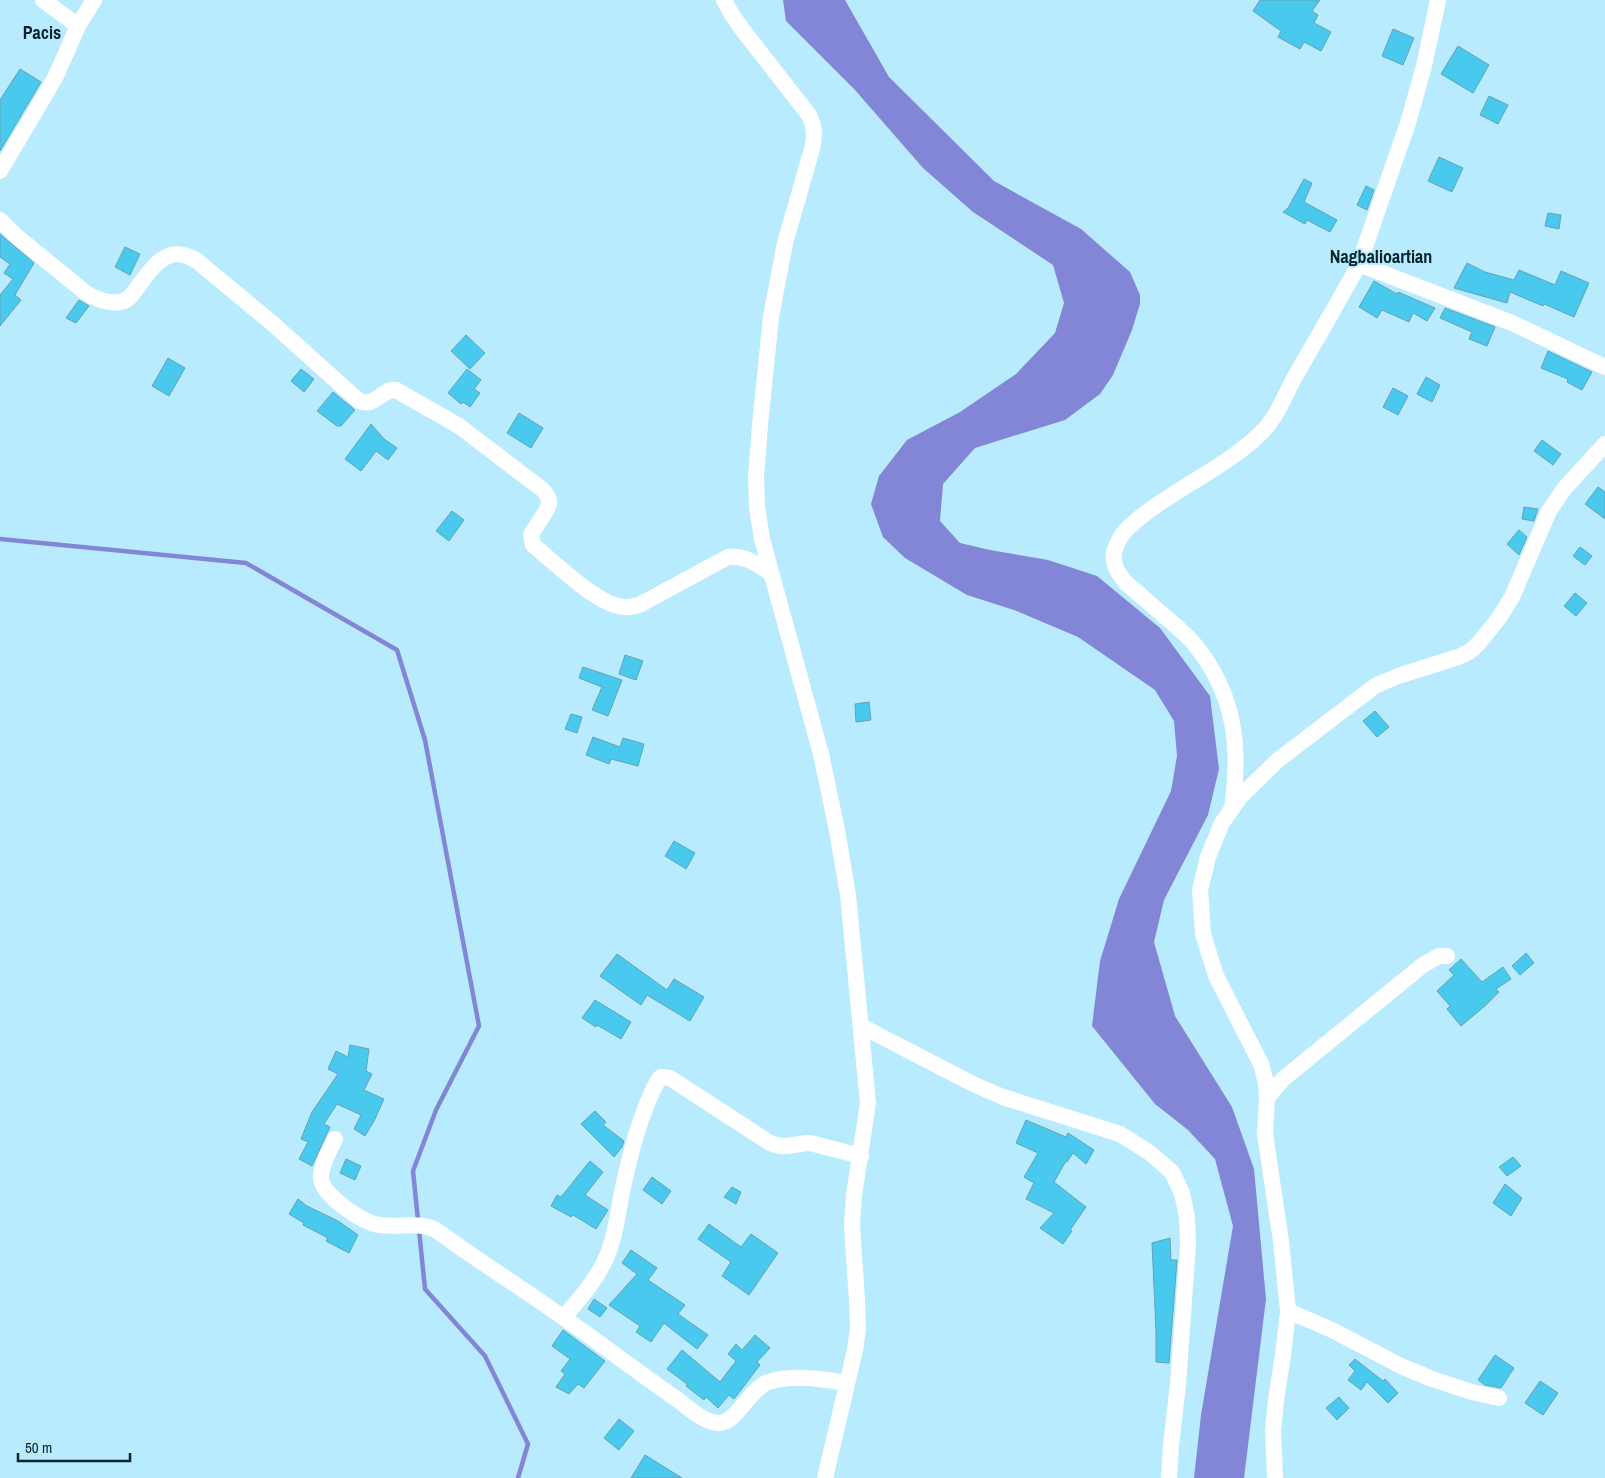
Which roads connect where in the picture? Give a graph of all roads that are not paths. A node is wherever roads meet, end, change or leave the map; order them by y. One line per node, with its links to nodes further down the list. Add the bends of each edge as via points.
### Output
1 (43, 0): 5 (street)
2 (94, 0): 5 (street)
3 (724, 0): 11 (street, via 745,33 809,115 815,136 785,242 771,317 756,477 756,507)
4 (1438, 0): 8 (street, via 1408,123)
5 (78, 26): 6 (street, via 55,78)
6 (0, 171)
7 (0, 220): 12 (street, via 86,294 100,300 125,301 162,260 176,254 186,255 272,323 359,401 368,403 387,391 396,390 460,426 543,490 550,499 531,535 533,545 609,604 625,608 640,606)
8 (1359, 264): 9 (street, via 1512,323); 14 (street, via 1263,431 1128,528 1114,554 1114,565 1126,583 1194,643 1215,672 1226,698 1236,750)
9 (1605, 367)
10 (1605, 444): 14 (street, via 1549,511 1512,597 1478,644 1458,657 1375,686 1278,760 1240,796)
11 (762, 539): 12 (street); 13 (street)
12 (728, 557): 13 (street, via 750,560)
13 (772, 574): 16 (street, via 821,754 837,830 848,895)
14 (1232, 808): 17 (street, via 1208,857 1200,890 1203,934 1216,976 1261,1064)
15 (1447, 956): 17 (street, via 1439,956 1423,965 1283,1079)
16 (861, 1026): 19 (street, via 868,1103); 25 (street, via 996,1094 1120,1134 1172,1172 1182,1193 1188,1245)
17 (1267, 1098): 20 (street, via 1265,1134)
18 (335, 1139): 21 (street, via 321,1178 335,1200 376,1225 423,1225 436,1230)
19 (860, 1156): 21 (street, via 810,1143 783,1147 770,1143 670,1078 661,1077 645,1108 609,1252 593,1281); 22 (street, via 852,1225 858,1329)
20 (1288, 1311): 23 (street, via 1432,1379); 26 (street, via 1274,1415)
21 (564, 1317): 22 (street, via 700,1416 716,1422 729,1420 754,1391 768,1382 810,1378)
22 (847, 1384): 24 (street)
23 (1499, 1398)
24 (825, 1478)
25 (1169, 1478)
26 (1275, 1478)

